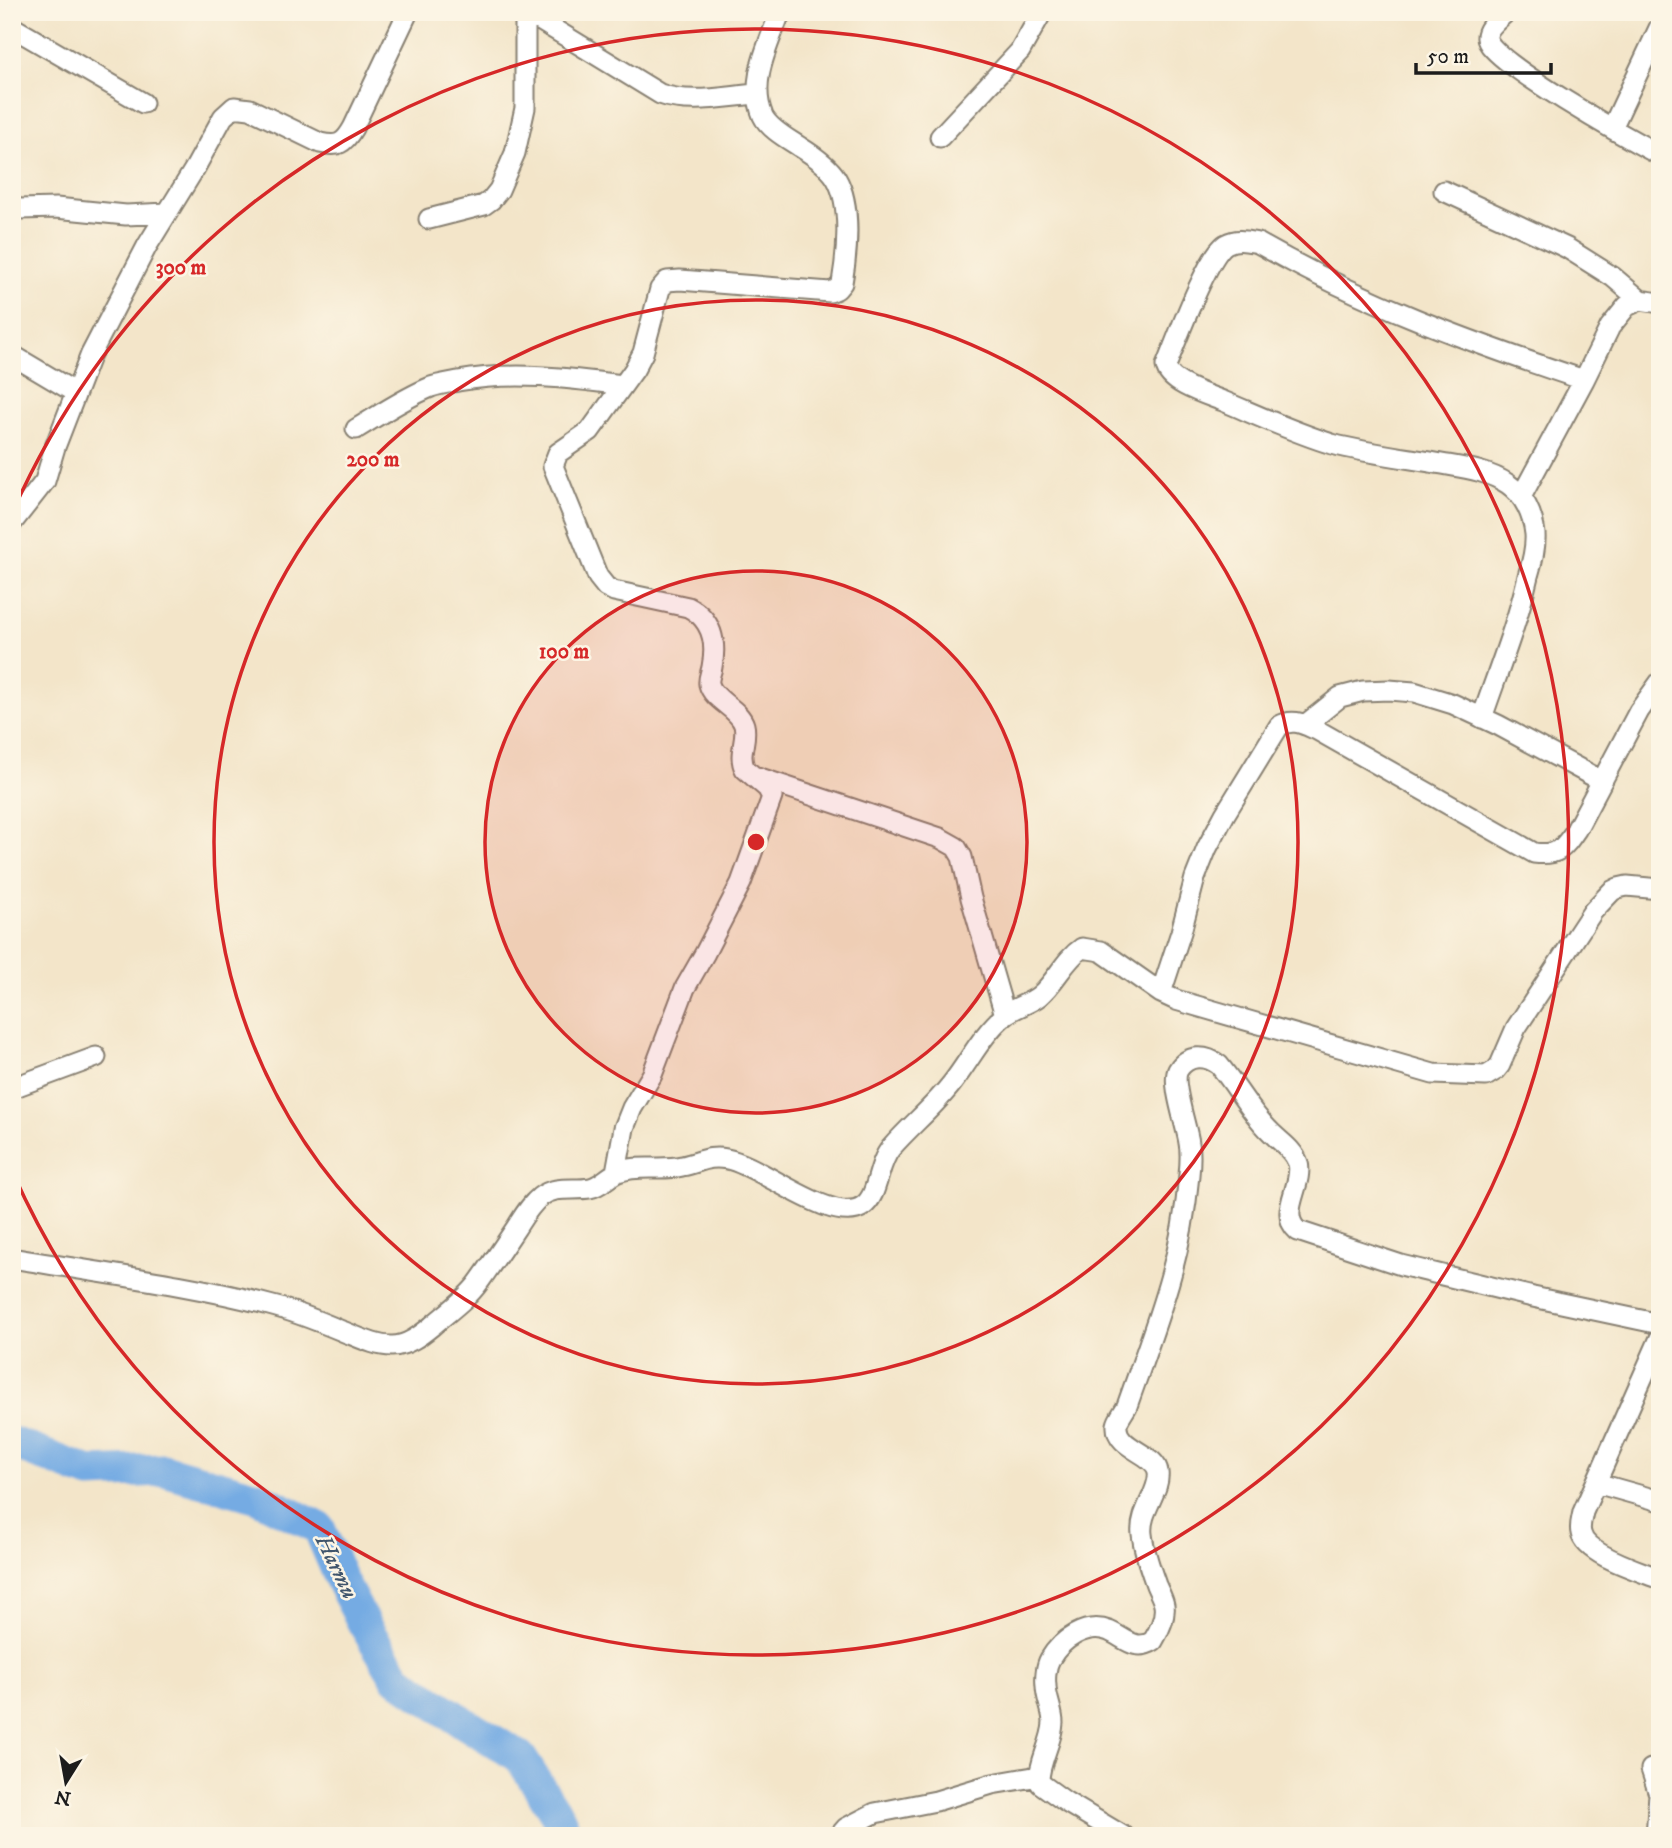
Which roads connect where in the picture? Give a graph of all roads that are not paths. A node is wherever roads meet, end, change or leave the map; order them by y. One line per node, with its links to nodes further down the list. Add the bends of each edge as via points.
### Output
1 (19, 12): 7 (street)
2 (408, 12): 17 (street, via 347,139 335,145 320,143 250,109 234,107 223,117)
3 (525, 12): 10 (street, via 668,97); 18 (street, via 525,108 515,153 499,190 484,205)
4 (782, 12): 10 (street, via 761,64)
5 (1042, 12): 13 (street, via 1020,51)
6 (1506, 12): 12 (street, via 1488,33 1488,44 1515,67)
7 (12, 20)
8 (1660, 26): 12 (street)
9 (12, 27): 11 (street)
10 (758, 94): 22 (street, via 769,124 836,178 847,224 842,283 830,292 667,281 660,289 643,353)
11 (143, 103)
12 (1612, 128): 14 (street)
13 (940, 137)
14 (1660, 155)
15 (1444, 191): 19 (street, via 1567,248)
16 (12, 207): 17 (street, via 126,215)
17 (167, 213): 23 (street)
18 (429, 219)
19 (1650, 302): 21 (street, via 1627,306 1610,327)
20 (12, 355): 23 (street)
21 (1584, 380): 25 (street); 25 (street, via 1368,300 1258,243 1236,240 1226,244 1205,274 1167,366 1175,379 1333,444 1493,475)
22 (624, 385): 24 (street, via 552,377 477,378 434,386); 30 (street, via 590,431 558,453 553,466 606,587 688,607 705,620 715,646 710,684 744,723 741,759)
23 (76, 393): 26 (street, via 44,481)
24 (356, 429)
25 (1521, 497): 28 (street, via 1533,525 1533,556)
26 (12, 523)
27 (1660, 682): 31 (street)
28 (1482, 718): 29 (street, via 1414,692 1389,690 1340,697); 31 (street)
29 (1305, 724): 31 (street, via 1534,853 1558,852 1566,844); 33 (street, via 1292,721 1279,726 1225,814 1195,878)
30 (751, 775): 34 (street, via 956,847); 37 (street, via 771,793 768,811 741,883 685,988 652,1075 632,1108)
31 (1602, 781)
32 (1660, 889): 33 (street, via 1627,886 1602,901 1516,1028 1500,1065 1486,1076 1433,1074)
33 (1161, 993): 34 (street, via 1112,957 1083,948 1040,995)
34 (1005, 1015): 37 (street, via 929,1111 889,1151 872,1196 861,1208 845,1211 826,1206 754,1168 726,1159)
35 (96, 1057): 36 (street)
36 (12, 1088)
37 (616, 1172): 38 (street, via 595,1186 556,1189 538,1198 477,1284 426,1331 401,1345 371,1342 291,1311 234,1296)
38 (12, 1258)
39 (1660, 1324): 45 (street, via 1401,1265 1298,1231 1289,1217 1298,1169 1295,1156 1257,1118 1219,1065 1202,1056 1192,1058 1179,1069 1175,1082 1190,1146 1172,1274 1117,1427 1127,1444 1158,1469 1141,1529 1164,1616 1150,1643 1136,1645 1101,1629 1080,1632 1051,1658 1045,1687 1053,1723)
40 (1660, 1339): 41 (street)
41 (1596, 1483): 42 (street); 43 (street, via 1583,1511 1580,1533 1584,1542 1602,1555)
42 (1660, 1501)
43 (1660, 1580)
44 (1651, 1769): 48 (street, via 1659,1794)
45 (1039, 1776): 46 (street, via 875,1813); 47 (street, via 1041,1784 1053,1793)
46 (839, 1836)
47 (1123, 1836)
48 (1656, 1836)

